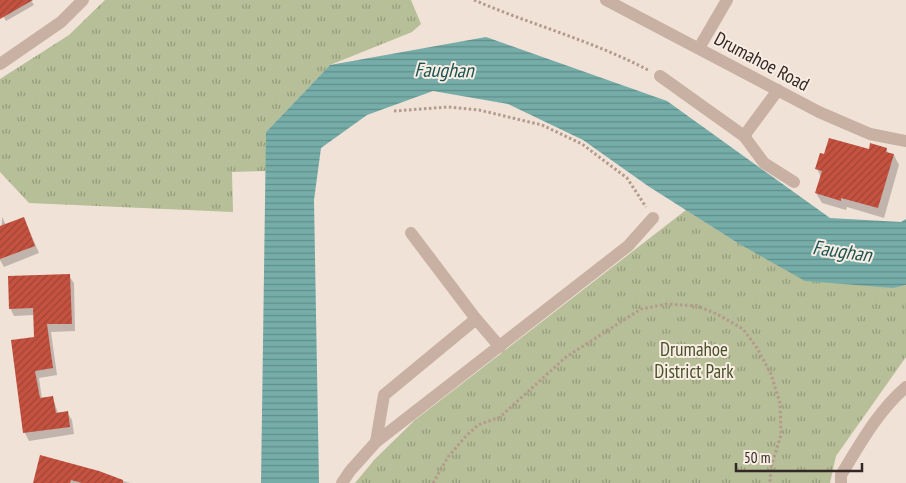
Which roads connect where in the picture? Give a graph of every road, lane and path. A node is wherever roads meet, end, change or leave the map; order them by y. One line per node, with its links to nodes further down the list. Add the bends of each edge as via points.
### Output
1 (83, 0): 6 (street, via 61,22)
2 (474, 0): 7 (path, via 615,52)
3 (606, 0): 5 (street, Drumahoe Road)
4 (727, 0): 5 (street)
5 (699, 48): 8 (street, Drumahoe Road)
6 (0, 64)
7 (660, 76): 10 (street)
8 (778, 90): 10 (street); 11 (street, Drumahoe Road, via 870,134)
9 (394, 111): 13 (path, via 448,107 479,110 542,125 582,144 627,178)
10 (744, 136): 12 (street, via 764,163)
11 (906, 141)
12 (794, 182)
13 (653, 218): 16 (street, via 628,246)
14 (411, 234): 15 (street)
15 (476, 318): 16 (street); 18 (street, via 384,395)
16 (500, 347): 18 (street)
17 (906, 387): 22 (street, via 891,400 873,424 841,475)
18 (376, 442): 19 (street)
19 (342, 483)
20 (433, 483): 21 (path, via 448,457 478,425 500,417 566,357 641,309 667,304 697,306 717,314 743,329 757,348 771,374 780,403 781,435)
21 (770, 483)
22 (841, 483)

